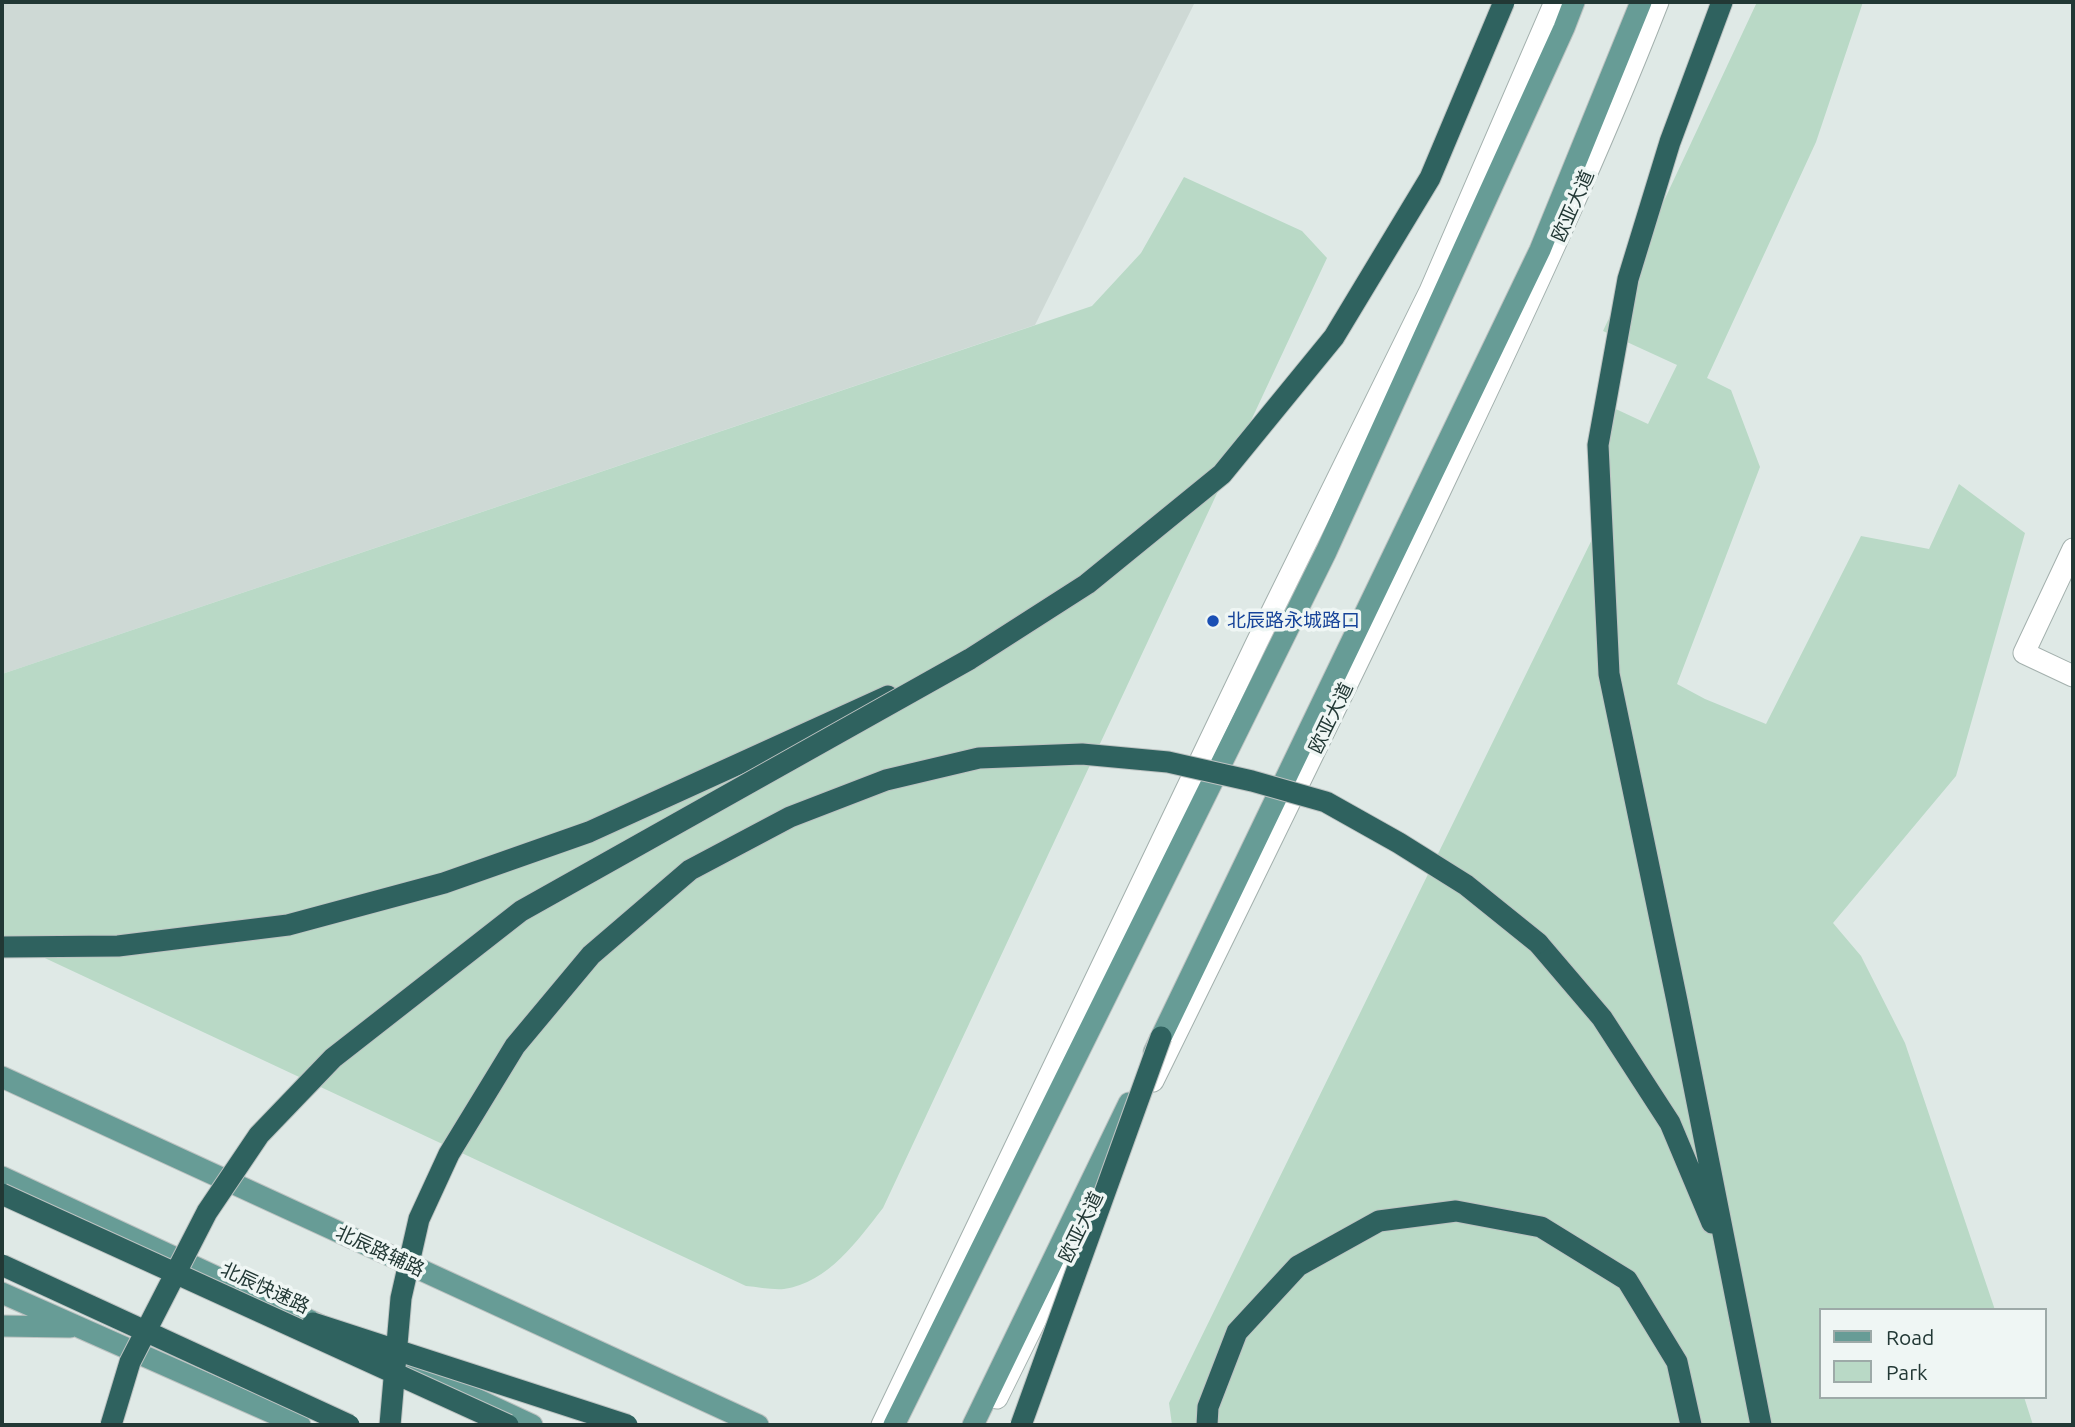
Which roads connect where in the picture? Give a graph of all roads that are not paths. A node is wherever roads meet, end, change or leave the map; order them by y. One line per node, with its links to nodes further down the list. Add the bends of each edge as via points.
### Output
1 (1504, 2): 8 (highway, bridge, via 1430,178 1334,337 1222,474 1087,584)
2 (1555, 2): 31 (street, via 1430,291 1256,642)
3 (1574, 2): 32 (main road, via 1326,552)
4 (1641, 2): 11 (main road, via 1540,250)
5 (1658, 2): 34 (street, 欧亚大道, via 1588,174 1413,548)
6 (1722, 2): 15 (highway, via 1670,142 1628,279 1598,445 1609,674)
7 (2073, 549): 9 (street, via 2024,653)
8 (970, 659): 10 (highway, bridge, via 589,832 444,883 288,925 118,946); 22 (highway, bridge, via 521,911 333,1058 259,1135 206,1212 130,1362)
9 (2073, 676)
10 (2, 947)
11 (1161, 1037): 33 (main road, bridge); 35 (highway, bridge)
12 (2, 1077): 30 (main road, 北辰路辅路)
13 (2, 1177): 28 (main road)
14 (2, 1194): 18 (highway, 北辰快速路, bridge)
15 (1729, 1263): 26 (highway, bridge, via 1670,1123 1602,1018 1538,943 1466,885 1326,802 1252,781 1168,762 1082,754 979,758 886,780 790,817 690,870 591,956 515,1046 449,1154 419,1219 401,1298); 38 (highway)
16 (2, 1265): 21 (highway, bridge)
17 (2, 1293): 20 (main road)
18 (223, 1293): 27 (highway, 北辰快速路, bridge); 29 (highway, bridge)
19 (2, 1326): 20 (main road)
20 (77, 1327): 23 (main road)
21 (272, 1390): 24 (highway, bridge); 25 (highway, bridge)
22 (111, 1425)
23 (300, 1425)
24 (335, 1425)
25 (349, 1425)
26 (390, 1425)
27 (508, 1425)
28 (532, 1425)
29 (627, 1425)
30 (758, 1425)
31 (882, 1425)
32 (894, 1425)
33 (973, 1425)
34 (984, 1425)
35 (1021, 1425)
36 (1206, 1425): 37 (highway, via 1208,1407 1237,1332 1297,1266 1379,1220 1456,1211 1541,1227 1627,1280 1677,1362)
37 (1690, 1425)
38 (1761, 1425)

